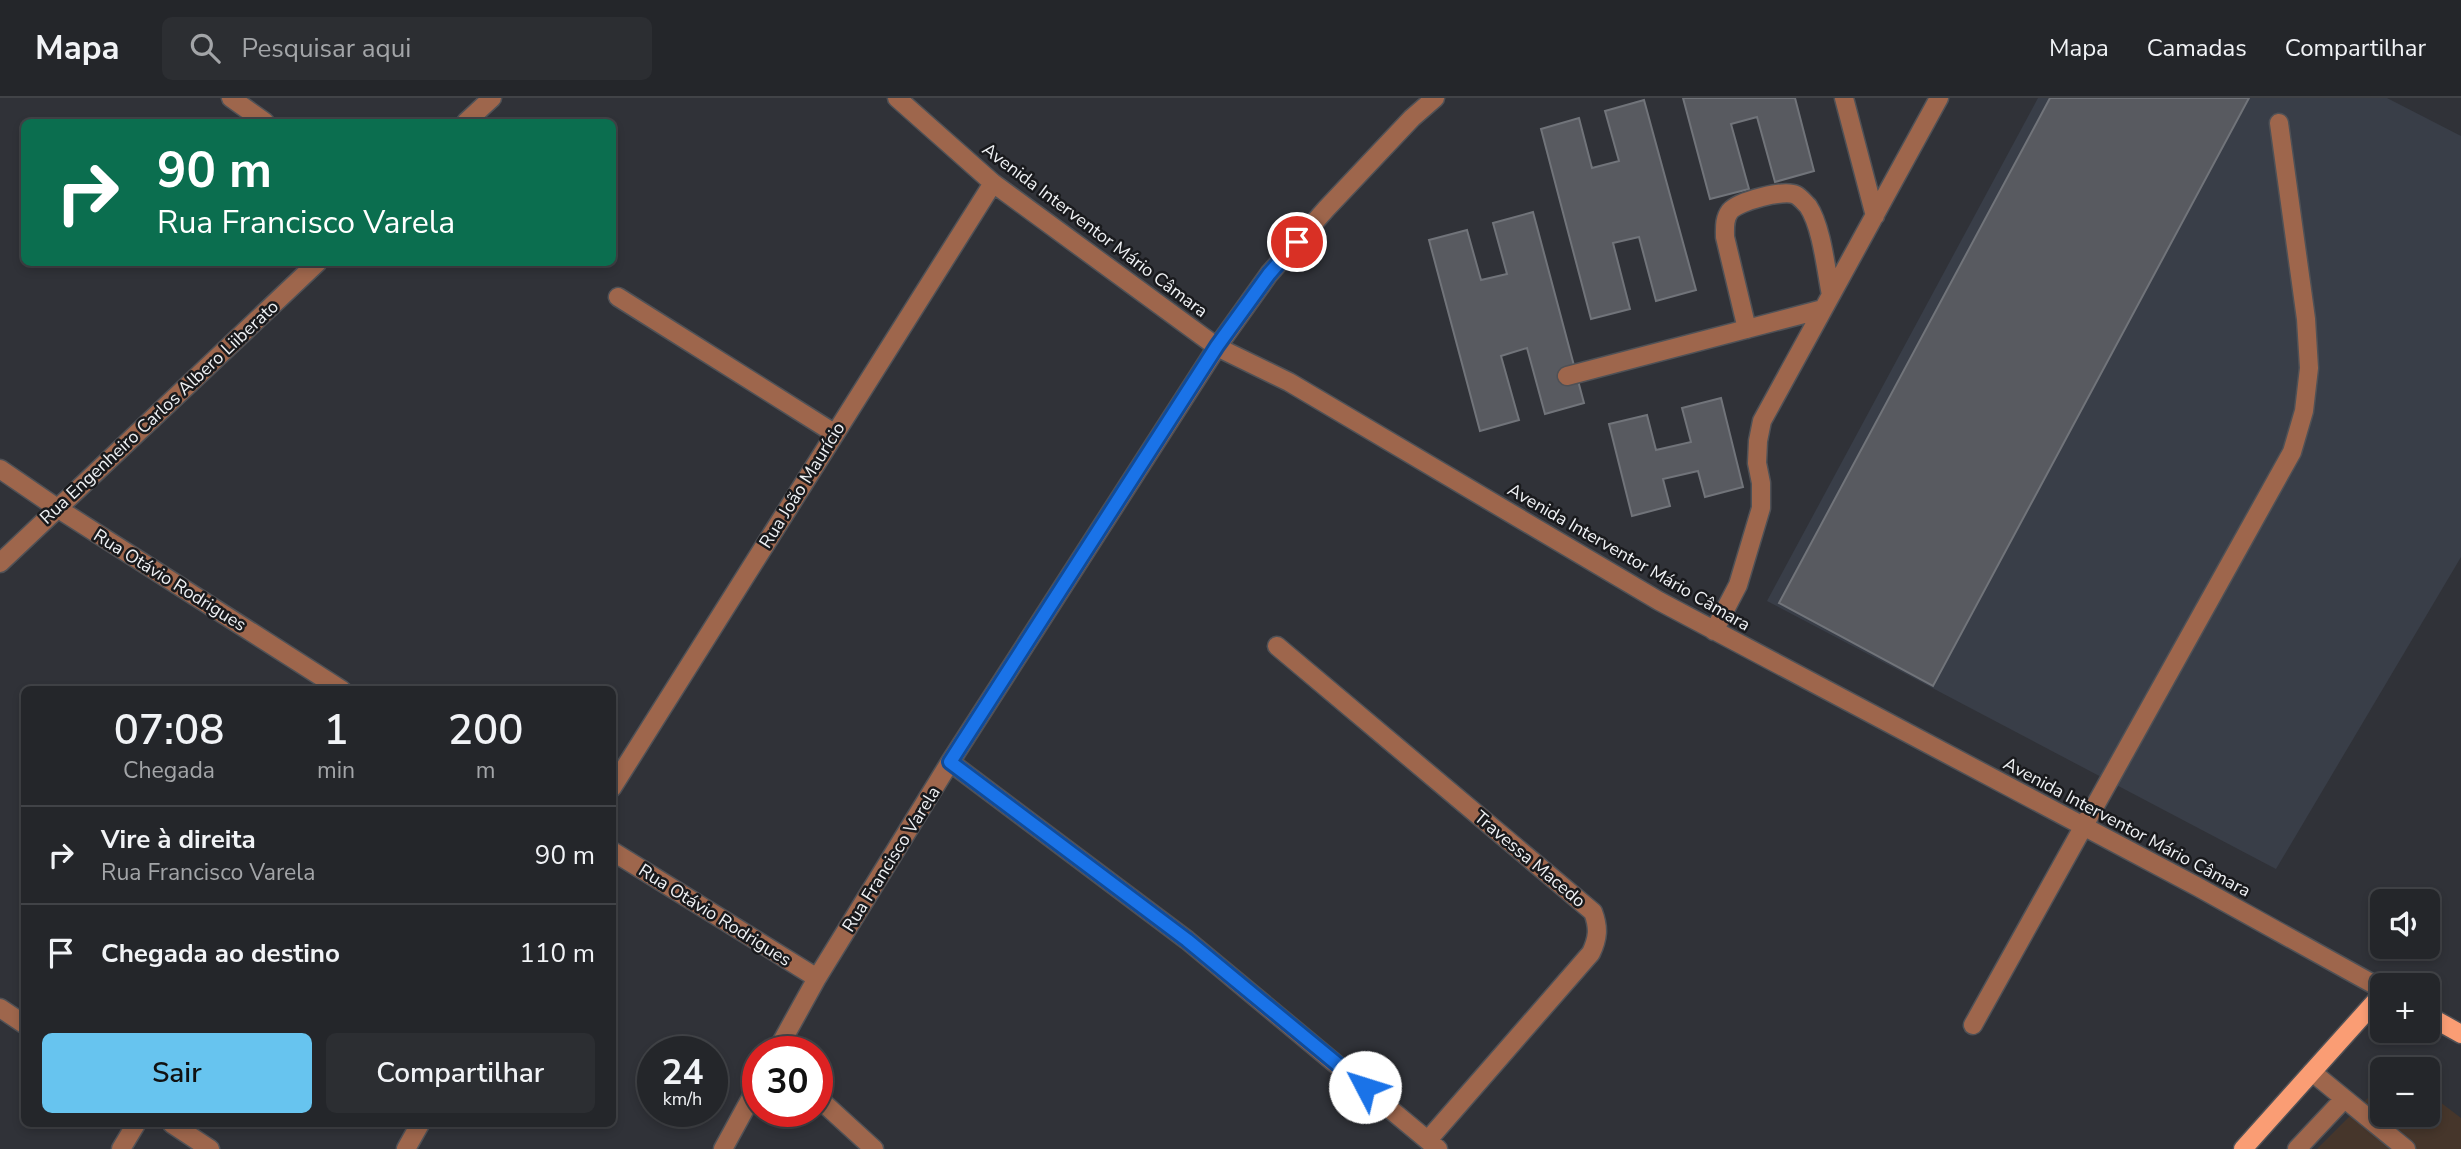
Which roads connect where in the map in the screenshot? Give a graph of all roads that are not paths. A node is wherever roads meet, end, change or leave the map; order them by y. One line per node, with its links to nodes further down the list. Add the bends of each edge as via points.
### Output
1 (231, 98): 7 (street)
2 (492, 98): 8 (street)
3 (897, 98): 10 (street, Avenida Interventor Mário Câmara)
4 (1435, 98): 16 (street, Rua Francisco Varela, via 1326,209 1269,274)
5 (1844, 98): 11 (street)
6 (1939, 98): 11 (street)
7 (261, 119)
8 (469, 119)
9 (2279, 124): 27 (street, via 2306,319 2309,368 2304,411 2292,452)
10 (993, 183): 16 (street, Avenida Interventor Mário Câmara); 18 (street, Rua João Maurício)
11 (1875, 216): 14 (street)
12 (314, 266): 20 (street, Rua Engenheiro Carlos Albero Liiberato)
13 (618, 298): 18 (street)
14 (1827, 302): 15 (street); 15 (street, via 1814,218 1806,204 1795,195 1781,193 1741,204 1725,223 1725,237); 22 (street, via 1762,421 1757,463 1761,508 1738,585)
15 (1747, 329): 17 (street)
16 (1217, 346): 22 (street, Avenida Interventor Mário Câmara, via 1289,382); 25 (street, Rua Francisco Varela)
17 (1567, 376)
18 (834, 433): 26 (street, Rua João Maurício)
19 (0, 469): 20 (street, Rua Otávio Rodrigues)
20 (57, 508): 21 (street, Rua Engenheiro Carlos Albero Liiberato); 24 (street, Rua Otávio Rodrigues)
21 (0, 563)
22 (1714, 631): 27 (street, Avenida Interventor Mário Câmara)
23 (1277, 646): 45 (street, Travessa Macedo, via 1593,912 1598,925 1591,953)
24 (336, 686)
25 (950, 762): 29 (street, Rua Francisco Varela); 45 (street, via 1187,940)
26 (616, 782)
27 (2083, 827): 30 (street, Avenida Interventor Mário Câmara); 35 (street)
28 (616, 852): 29 (street, Rua Otávio Rodrigues)
29 (817, 978): 37 (street, Rua Francisco Varela)
30 (2370, 985)
31 (2370, 1006): 38 (main road)
32 (0, 1008): 33 (street)
33 (21, 1022)
34 (2440, 1022): 36 (main road)
35 (1973, 1025)
36 (2461, 1034)
37 (785, 1036)
38 (2312, 1072): 39 (street); 51 (main road)
39 (2344, 1099): 52 (street); 53 (street)
40 (833, 1112): 50 (street)
41 (742, 1114): 49 (street)
42 (134, 1127): 46 (street)
43 (177, 1127): 47 (street)
44 (418, 1127): 48 (street)
45 (1433, 1144)
46 (121, 1149)
47 (210, 1149)
48 (405, 1149)
49 (723, 1149)
50 (874, 1149)
51 (2243, 1149)
52 (2297, 1149)
53 (2406, 1149)

